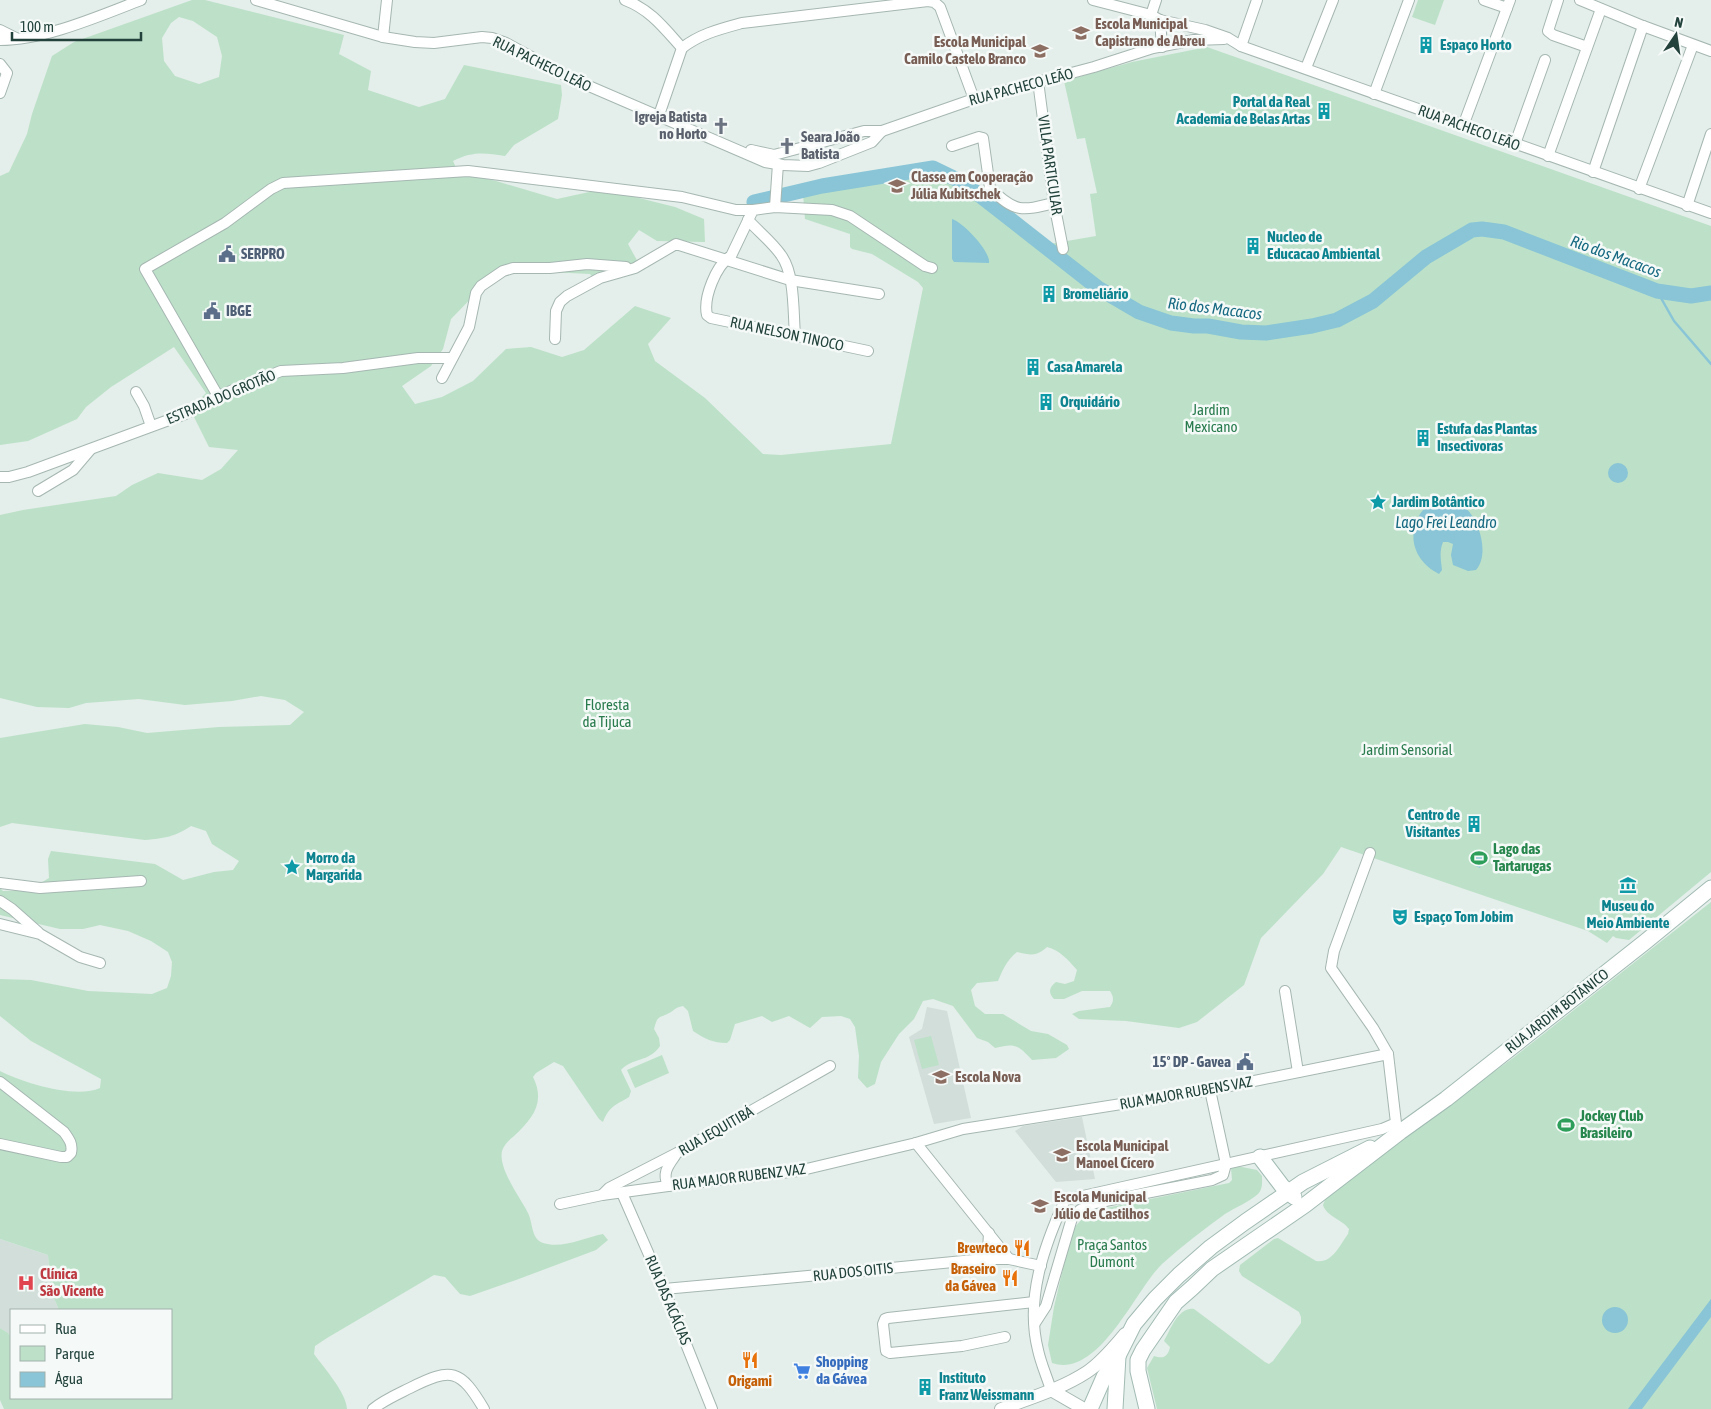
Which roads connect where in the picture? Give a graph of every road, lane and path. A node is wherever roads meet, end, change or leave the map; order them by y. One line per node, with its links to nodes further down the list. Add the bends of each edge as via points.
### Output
1 (141, 0): 20 (street, via 68,26)
2 (256, 0): 18 (street, RUA PACHECO LEÃO)
3 (387, 0): 18 (street)
4 (625, 0): 25 (street, via 651,14)
5 (1093, 0): 15 (street, RUA PACHECO LEÃO)
6 (1156, 0): 15 (street)
7 (1257, 0): 23 (street)
8 (1333, 0): 30 (street)
9 (1410, 0): 33 (street)
10 (1484, 0): 13 (street)
11 (1558, 0): 26 (street, via 1548,28 1550,34)
12 (1580, 0): 14 (street)
13 (1509, 4): 36 (street)
14 (1601, 9): 16 (street); 26 (street)
15 (1155, 17): 19 (street, RUA PACHECO LEÃO); 24 (street)
16 (1644, 26): 22 (street); 47 (street)
17 (0, 30): 20 (street)
18 (383, 37): 35 (street, RUA PACHECO LEÃO, via 434,43 492,38 568,77)
19 (1228, 38): 23 (street, RUA PACHECO LEÃO); 24 (street, RUA PACHECO LEÃO, via 1194,40)
20 (17, 39): 21 (street)
21 (0, 40)
22 (1692, 45): 27 (street); 48 (street)
23 (1241, 46): 30 (street, RUA PACHECO LEÃO)
24 (1162, 47): 31 (street, RUA PACHECO LEÃO)
25 (682, 48): 34 (street, via 713,31 742,24 934,2 940,7); 35 (street)
26 (1587, 48): 44 (street)
27 (1711, 51)
28 (1545, 60): 40 (street)
29 (0, 64): 32 (street, via 7,73)
30 (1306, 68): 33 (street, RUA PACHECO LEÃO)
31 (1038, 81): 34 (street, RUA PACHECO LEÃO); 49 (street, VILLA PARTICULAR)
32 (0, 94)
33 (1374, 94): 36 (street, RUA PACHECO LEÃO)
34 (974, 99): 37 (street, RUA PACHECO LEÃO)
35 (659, 115): 39 (street, RUA PACHECO LEÃO)
36 (1463, 126): 40 (street, RUA PACHECO LEÃO)
37 (882, 131): 41 (street, RUA PACHECO LEÃO, via 864,131); 45 (street, RUA PACHECO LEÃO, via 872,142)
38 (1711, 134): 50 (street)
39 (706, 136): 43 (street, RUA PACHECO LEÃO, via 756,152 774,155); 46 (street, RUA PACHECO LEÃO, via 765,162)
40 (1515, 144): 44 (street, RUA PACHECO LEÃO)
41 (811, 145): 43 (street, RUA PACHECO LEÃO); 45 (street, via 810,157)
42 (952, 146): 49 (street, via 983,138 990,188 1012,205 1025,210)
43 (790, 152): 46 (street)
44 (1548, 156): 47 (street, RUA PACHECO LEÃO)
45 (819, 163): 46 (street, RUA PACHECO LEÃO)
46 (781, 165): 51 (street)
47 (1593, 172): 48 (street, RUA PACHECO LEÃO)
48 (1639, 189): 50 (street, RUA PACHECO LEÃO)
49 (1054, 203): 55 (street, VILLA PARTICULAR)
50 (1687, 206): 53 (street, RUA PACHECO LEÃO)
51 (775, 207): 52 (street); 58 (street, via 832,210 850,216)
52 (753, 210): 54 (street); 67 (street, via 736,210 682,197 468,171 283,184 271,189 225,223 145,269)
53 (1711, 213)
54 (748, 220): 56 (street, via 731,256); 59 (street, via 781,255)
55 (1063, 249)
56 (725, 260): 57 (street, via 676,244); 59 (street); 61 (street, RUA NELSON TINOCO, via 710,287 705,309 707,315)
57 (635, 268): 62 (street, via 600,278 560,302 556,311); 64 (street, via 587,264 503,271 476,292 468,327)
58 (932, 268)
59 (790, 280): 60 (street); 61 (street)
60 (879, 294)
61 (795, 335): 63 (street, RUA NELSON TINOCO)
62 (555, 339)
63 (868, 351)
64 (452, 358): 65 (street); 67 (street, ESTRADA DO GROTÃO, via 285,370)
65 (442, 378)
66 (136, 392): 68 (street)
67 (218, 396): 68 (street, ESTRADA DO GROTÃO, via 185,414)
68 (151, 426): 69 (street, ESTRADA DO GROTÃO)
69 (90, 450): 70 (street, ESTRADA DO GROTÃO, via 28,472); 71 (street, via 73,470)
70 (0, 477)
71 (38, 491)
72 (1370, 853): 81 (street, via 1334,951 1331,968)
73 (141, 881): 74 (street, via 40,888)
74 (0, 883)
75 (1711, 888): 86 (main road, RUA JARDIM BOTÂNICO, via 1446,1099)
76 (0, 901): 78 (street)
77 (0, 924): 78 (street)
78 (40, 934): 79 (street)
79 (100, 963)
80 (1285, 991): 83 (street)
81 (1388, 1054): 83 (street, RUA MAJOR RUBENS VAZ); 86 (street)
82 (830, 1066): 89 (street, RUA JEQUITIBÁ)
83 (1298, 1072): 85 (street, RUA MAJOR RUBENS VAZ)
84 (0, 1082): 88 (street, via 64,1132 72,1148 67,1157 61,1157)
85 (1210, 1090): 87 (street, RUA MAJOR RUBENS VAZ, via 963,1129); 91 (street)
86 (1398, 1128): 90 (street); 93 (main road, RUA JARDIM BOTÂNICO); 97 (main road, RUA JARDIM BOTÂNICO)
87 (916, 1143): 92 (street, RUA MAJOR RUBENZ VAZ, via 798,1171); 98 (street)
88 (0, 1144)
89 (677, 1153): 92 (street, via 665,1172); 95 (street, RUA JEQUITIBÁ, via 609,1188)
90 (1260, 1157): 91 (street); 93 (main road)
91 (1226, 1164): 101 (street, via 1065,1200); 104 (street, via 1223,1175 1212,1180 1094,1203 1080,1210 1072,1218 1046,1306)
92 (668, 1186): 94 (street, RUA MAJOR RUBENZ VAZ)
93 (1288, 1192): 97 (main road); 105 (main road, RUA JARDIM BOTÂNICO, via 1198,1258)
94 (622, 1193): 95 (street, RUA MAJOR RUBENZ VAZ); 102 (street, RUA DAS ACÁCIAS)
95 (602, 1195): 96 (street, RUA MAJOR RUBENZ VAZ)
96 (560, 1204)
97 (1305, 1205): 116 (main road, RUA JARDIM BOTÂNICO, via 1212,1269 1176,1302 1138,1360)
98 (989, 1233): 99 (street); 100 (street)
99 (984, 1259): 100 (street, RUA DOS OITIS); 102 (street, RUA DOS OITIS)
100 (1009, 1259): 101 (street, RUA DOS OITIS)
101 (1041, 1266): 103 (street)
102 (664, 1289): 111 (street, RUA DAS ACÁCIAS)
103 (1034, 1302): 104 (street); 106 (street, via 888,1318 883,1324 886,1351 890,1353 962,1346)
104 (1035, 1323): 108 (street, via 1038,1349)
105 (1134, 1324): 107 (main road, RUA JARDIM BOTÂNICO); 108 (street, via 1088,1372)
106 (1005, 1337)
107 (1118, 1356): 114 (main road, RUA JARDIM BOTÂNICO, via 1104,1377); 115 (main road)
108 (1051, 1390): 112 (street); 113 (street)
109 (373, 1409): 110 (street, via 431,1377 446,1374 465,1381)
110 (484, 1409)
111 (712, 1409)
112 (1001, 1409)
113 (1084, 1409)
114 (1090, 1409)
115 (1115, 1409)
116 (1147, 1409)

